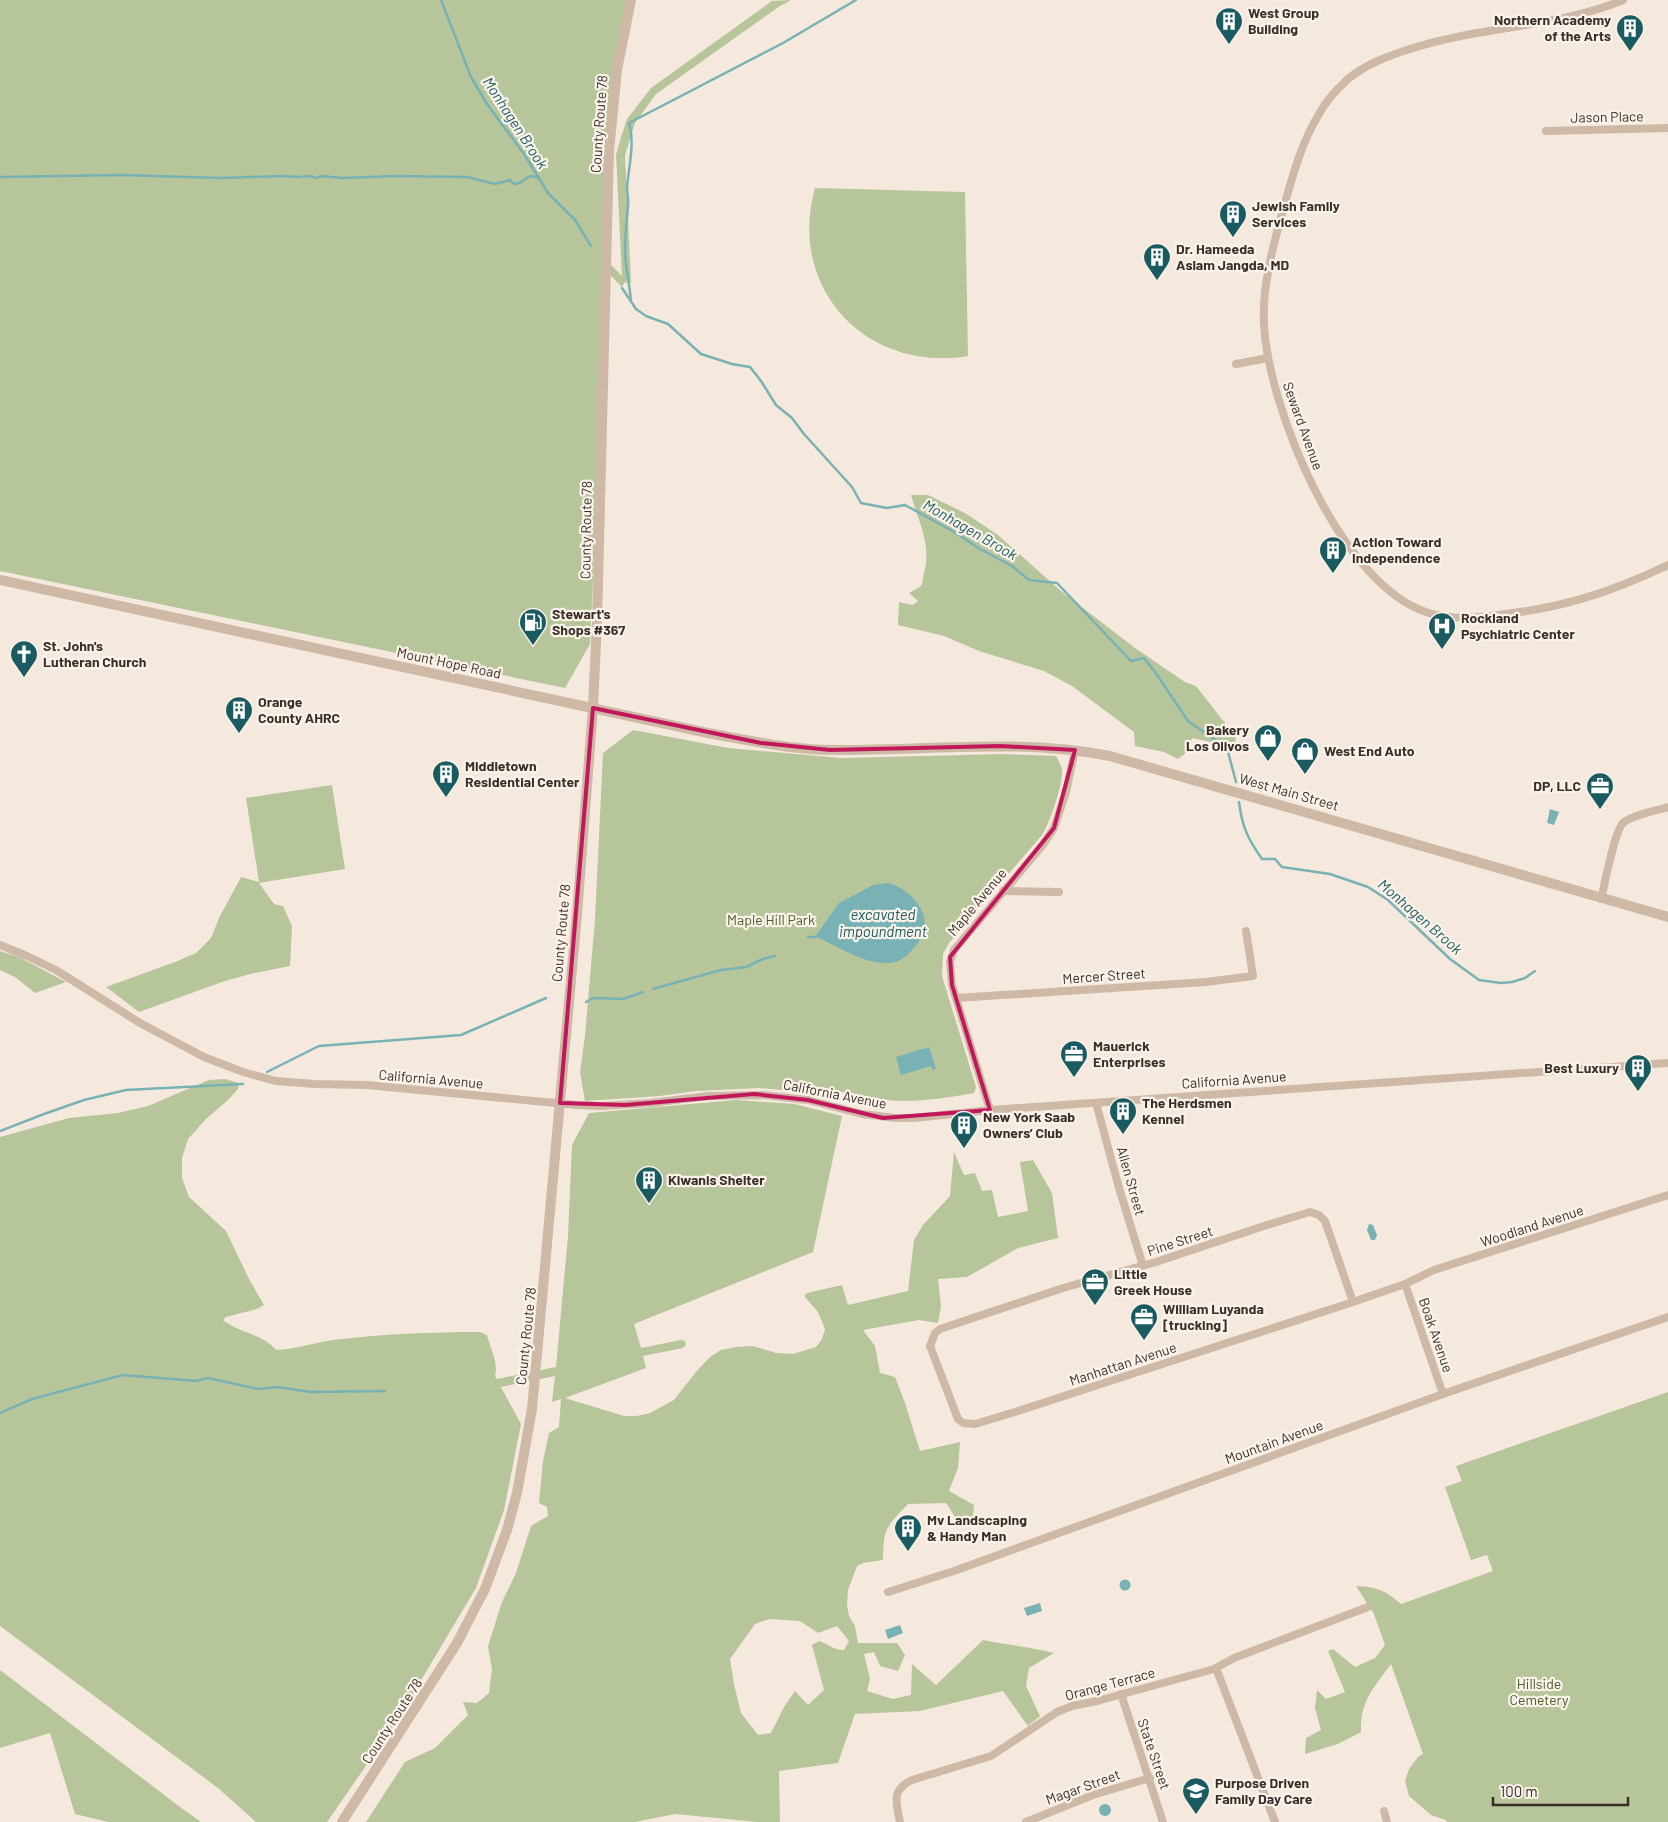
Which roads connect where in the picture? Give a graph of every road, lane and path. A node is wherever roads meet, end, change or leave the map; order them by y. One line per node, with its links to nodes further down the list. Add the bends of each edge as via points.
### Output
1 (631, 0): 10 (street, County Route 78, via 617,70 609,150)
2 (1623, 0): 3 (street, Seward Avenue)
3 (1609, 3): 6 (street, Seward Avenue, via 1561,18 1423,44 1361,69 1341,86 1323,107 1310,130 1279,226 1264,303)
4 (1668, 128): 5 (street, Jason Place)
5 (1546, 131)
6 (1268, 358): 7 (street); 8 (street, Seward Avenue, via 1281,409 1298,455 1325,509 1370,572 1408,604 1431,614 1458,617 1549,608 1608,591)
7 (1236, 364)
8 (1668, 565)
9 (0, 580): 10 (street, Mount Hope Road)
10 (593, 708): 11 (street, Mount Hope Road, via 761,743 830,750); 23 (street, County Route 78)
11 (895, 750): 12 (street, West Main Street, via 1000,746)
12 (1075, 750): 14 (street, Maple Avenue, via 1054,828); 16 (street, West Main Street, via 1142,764)
13 (1668, 807): 16 (street, via 1630,819 1621,827)
14 (1003, 891): 15 (street); 20 (street, Maple Avenue, via 954,950 949,970)
15 (1058, 892)
16 (1601, 899): 17 (street, West Main Street)
17 (1668, 917)
18 (1246, 931): 20 (street, Mercer Street, via 1253,976 1206,982)
19 (0, 945): 23 (street, California Avenue, via 56,970 168,1038 259,1077 293,1083 367,1085)
20 (956, 998): 24 (street, Maple Avenue)
21 (1668, 1063): 22 (street, California Avenue)
22 (1096, 1102): 24 (street, California Avenue); 26 (street, Allen Street)
23 (560, 1103): 24 (street, California Avenue, via 625,1105 754,1094 808,1100 883,1118); 38 (street, County Route 78, via 532,1410 507,1530 485,1589 457,1643)
24 (990, 1110)
25 (1668, 1195): 27 (street, Woodland Avenue, via 1434,1270)
26 (1143, 1266): 28 (street, Pine Street, via 1310,1212 1325,1221); 31 (street, Pine Street, via 1063,1288 940,1329 930,1346)
27 (1405, 1284): 28 (street, Manhattan Avenue); 30 (street, Boak Avenue)
28 (1353, 1302): 31 (street, Manhattan Avenue, via 1015,1412 975,1424)
29 (1668, 1317): 30 (street, Mountain Avenue)
30 (1444, 1394): 32 (street, Mountain Avenue)
31 (962, 1423)
32 (888, 1592)
33 (1368, 1607): 34 (street, Orange Terrace, via 1234,1658)
34 (1216, 1668): 35 (street, Orange Terrace); 42 (street)
35 (1121, 1694): 36 (street, State Street); 39 (street, Orange Terrace, via 1057,1712 991,1756 902,1785 897,1792)
36 (1150, 1778): 40 (street, Magar Street, via 1093,1795); 41 (street, State Street)
37 (1384, 1811): 43 (street)
38 (342, 1822)
39 (900, 1822)
40 (1026, 1822)
41 (1163, 1822)
42 (1275, 1822)
43 (1387, 1822)

